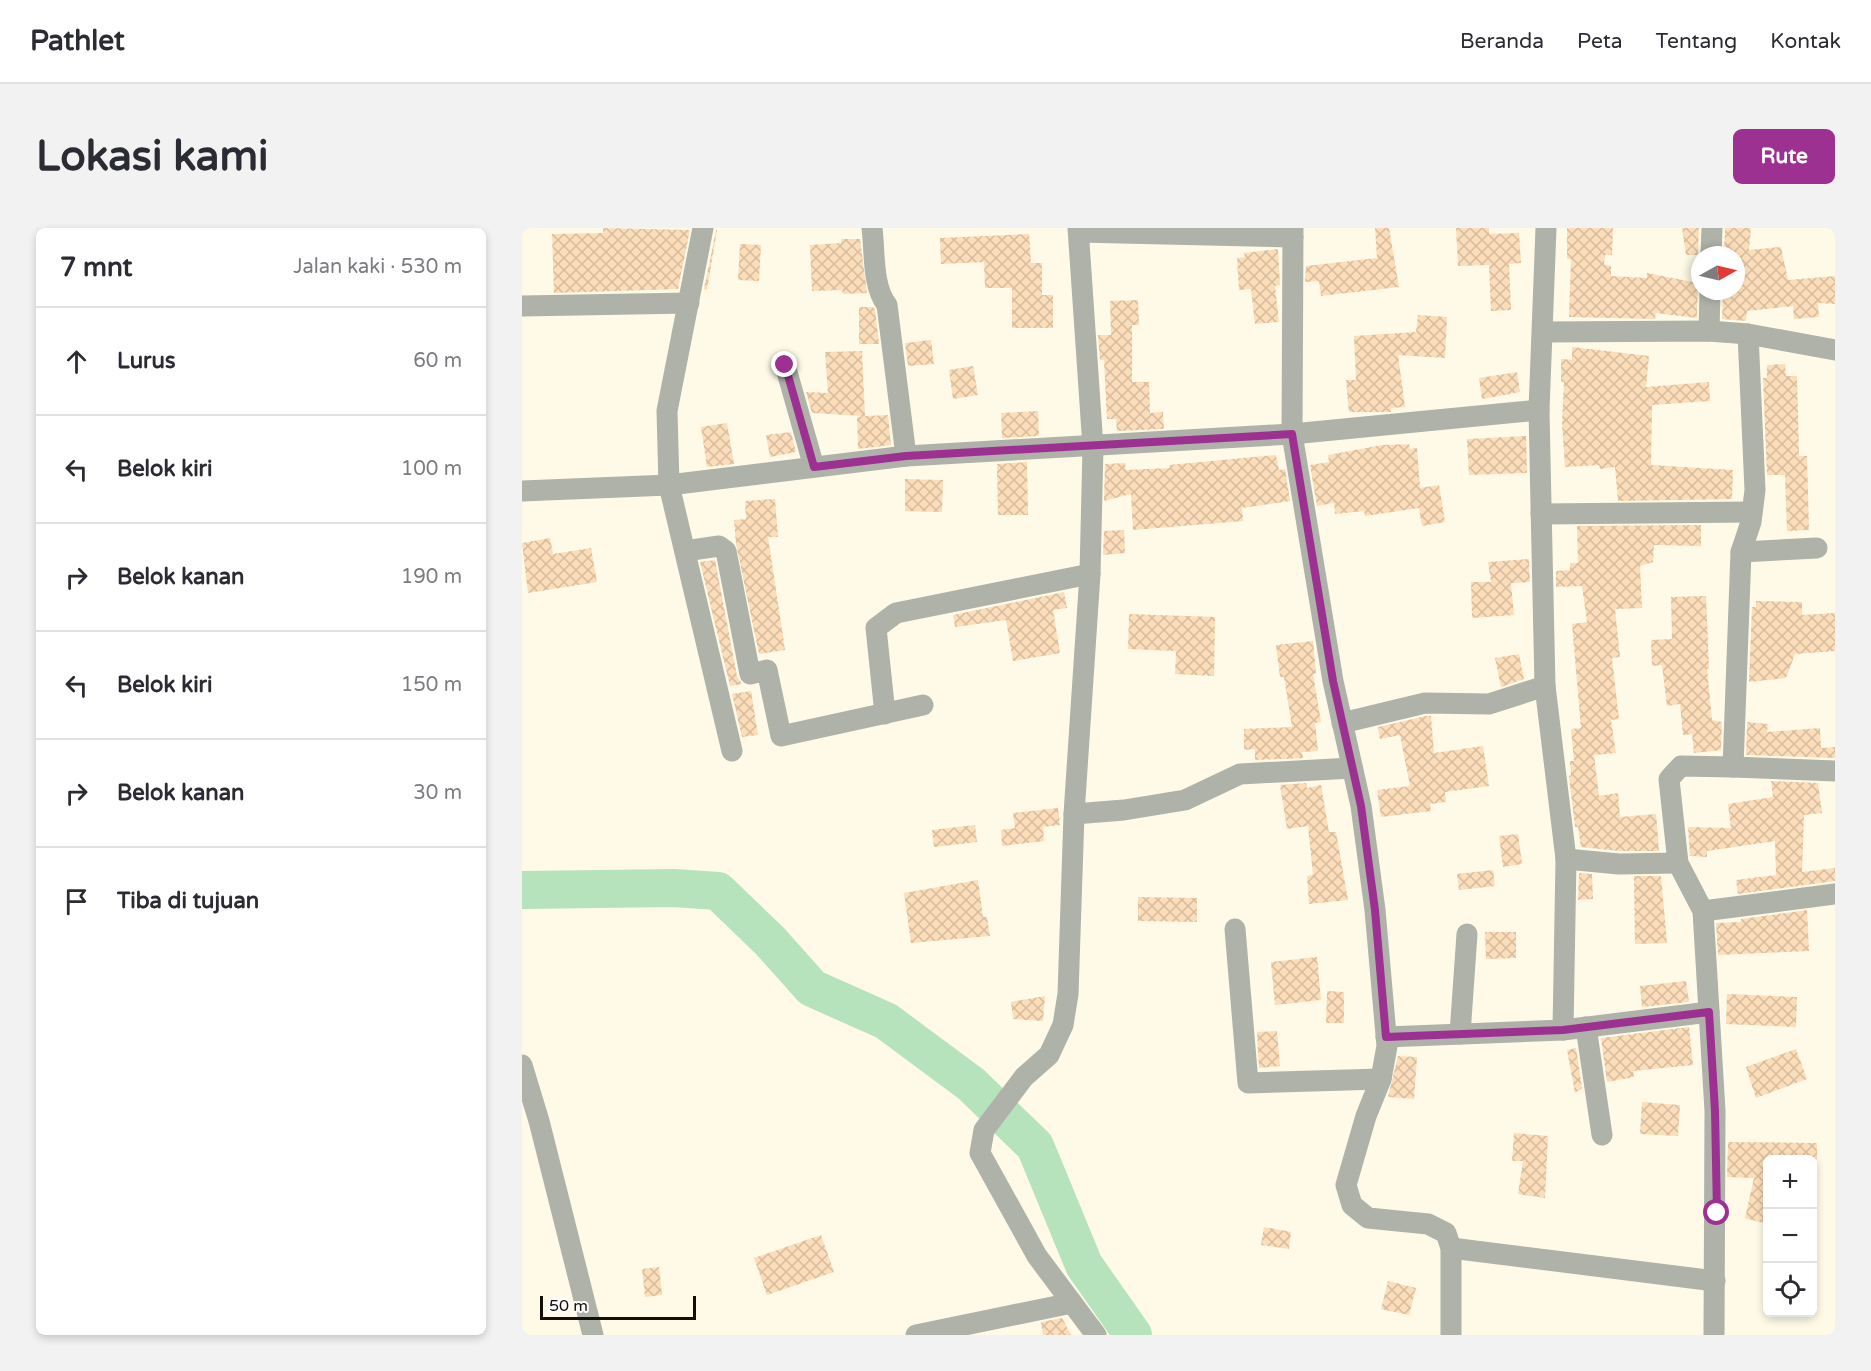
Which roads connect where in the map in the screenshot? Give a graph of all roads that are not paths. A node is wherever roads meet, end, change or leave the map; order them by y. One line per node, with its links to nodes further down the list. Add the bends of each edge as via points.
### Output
1 (703, 228): 9 (street)
2 (872, 228): 19 (street, via 878,280 887,304)
3 (1546, 228): 11 (street)
4 (1712, 228): 7 (street)
5 (1078, 230): 6 (street); 18 (street)
6 (1293, 232): 17 (street)
7 (1711, 246)
8 (1710, 300): 12 (street)
9 (689, 303): 10 (street); 21 (street, via 667,411)
10 (522, 306)
11 (1544, 332): 12 (street); 16 (street)
12 (1709, 332): 13 (street)
13 (1748, 334): 14 (street); 23 (street, via 1755,490)
14 (1835, 350)
15 (785, 365): 20 (street)
16 (1539, 411): 17 (street); 24 (street)
17 (1292, 434): 18 (street); 32 (street)
18 (1093, 447): 19 (street); 28 (street)
19 (906, 456): 20 (street)
20 (814, 467): 21 (street)
21 (669, 485): 22 (street); 26 (street)
22 (522, 491)
23 (1752, 512): 24 (street); 27 (street)
24 (1541, 514): 29 (street)
25 (1817, 548): 27 (street)
26 (686, 551): 31 (street, via 719,546 726,551 750,674 767,670 781,736); 33 (street)
27 (1741, 552): 34 (street)
28 (1090, 574): 31 (street, via 896,613 876,628); 37 (street)
29 (1545, 686): 32 (street, via 1489,704 1425,703); 38 (street)
30 (923, 705): 31 (street)
31 (885, 714)
32 (1342, 723): 35 (street)
33 (732, 751)
34 (1733, 767): 36 (street); 39 (street, via 1681,766 1673,772 1669,779)
35 (1352, 768): 37 (street, via 1240,774 1185,800); 48 (street, via 1375,910)
36 (1835, 771)
37 (1074, 814): 54 (street, via 1068,994 1063,1025 1049,1055 1015,1089 984,1130 980,1153 1036,1256)
38 (1566, 859): 39 (street, via 1619,864); 46 (street)
39 (1678, 863): 41 (street)
40 (1835, 894): 41 (street)
41 (1703, 911): 44 (street)
42 (1235, 929): 50 (street, via 1248,1083)
43 (1467, 934): 47 (street)
44 (1709, 1012): 45 (street); 53 (street, via 1715,1111)
45 (1586, 1027): 46 (street); 51 (street)
46 (1563, 1030): 47 (street)
47 (1460, 1034): 48 (street)
48 (1386, 1037): 50 (street)
49 (522, 1065): 55 (street)
50 (1381, 1079): 52 (street, via 1346,1185 1352,1205 1368,1218 1428,1224 1446,1233)
51 (1602, 1135)
52 (1451, 1248): 53 (street); 58 (street)
53 (1715, 1281): 59 (street)
54 (1072, 1303): 56 (street); 57 (street)
55 (593, 1335)
56 (915, 1335)
57 (1096, 1335)
58 (1451, 1335)
59 (1714, 1335)

